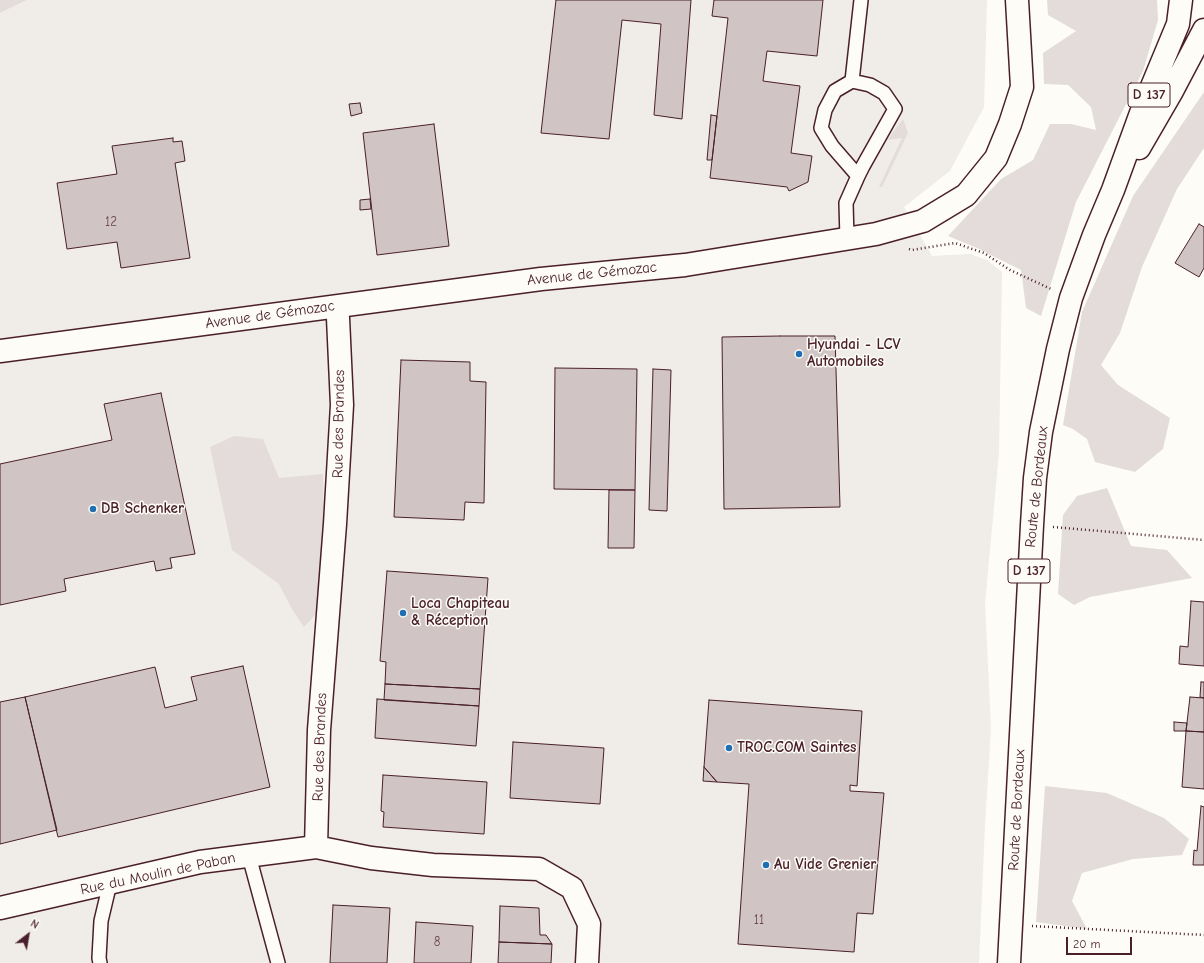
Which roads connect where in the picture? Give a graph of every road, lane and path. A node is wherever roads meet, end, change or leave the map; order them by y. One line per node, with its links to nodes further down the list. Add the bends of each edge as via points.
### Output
1 (861, 0): 5 (lane)
2 (1016, 0): 8 (main road, Avenue de Gémozac, via 1022,87 996,158 966,195 923,221)
3 (1180, 0): 7 (main road, Route de Bordeaux / D 137, via 1178,24 1141,113)
4 (1204, 30): 7 (main road, Route de Bordeaux / D 137, via 1157,118)
5 (852, 81): 6 (lane, via 835,91 825,110 821,128 832,146); 6 (lane, via 870,85 884,93 895,109)
6 (858, 176): 9 (lane, via 846,203)
7 (1113, 190): 10 (main road, Route de Bordeaux / D 137)
8 (876, 234): 9 (main road, Avenue de Gémozac); 10 (path, via 912,250 954,243 984,254 1010,270)
9 (847, 239): 11 (main road, Avenue de Gémozac, via 685,265 541,279)
10 (1071, 298): 13 (main road, Route de Bordeaux / D 137, via 1041,432)
11 (336, 307): 12 (main road, Avenue de Gémozac); 15 (main road, Rue des Brandes, via 342,405 319,730)
12 (0, 351)
13 (1032, 525): 14 (path); 19 (main road, Route de Bordeaux / D 137)
14 (1204, 540)
15 (316, 847): 16 (main road, Rue du Moulin de Paban); 23 (main road, via 371,858 539,869 572,888 589,924)
16 (248, 856): 17 (main road, Rue du Moulin de Paban, via 200,862); 22 (lane)
17 (110, 883): 18 (main road, Rue du Moulin de Paban); 21 (lane, via 101,922)
18 (0, 908)
19 (1012, 925): 20 (path); 24 (main road, Route de Bordeaux / D 137)
20 (1204, 935)
21 (100, 963)
22 (278, 963)
23 (587, 963)
24 (1009, 963)

